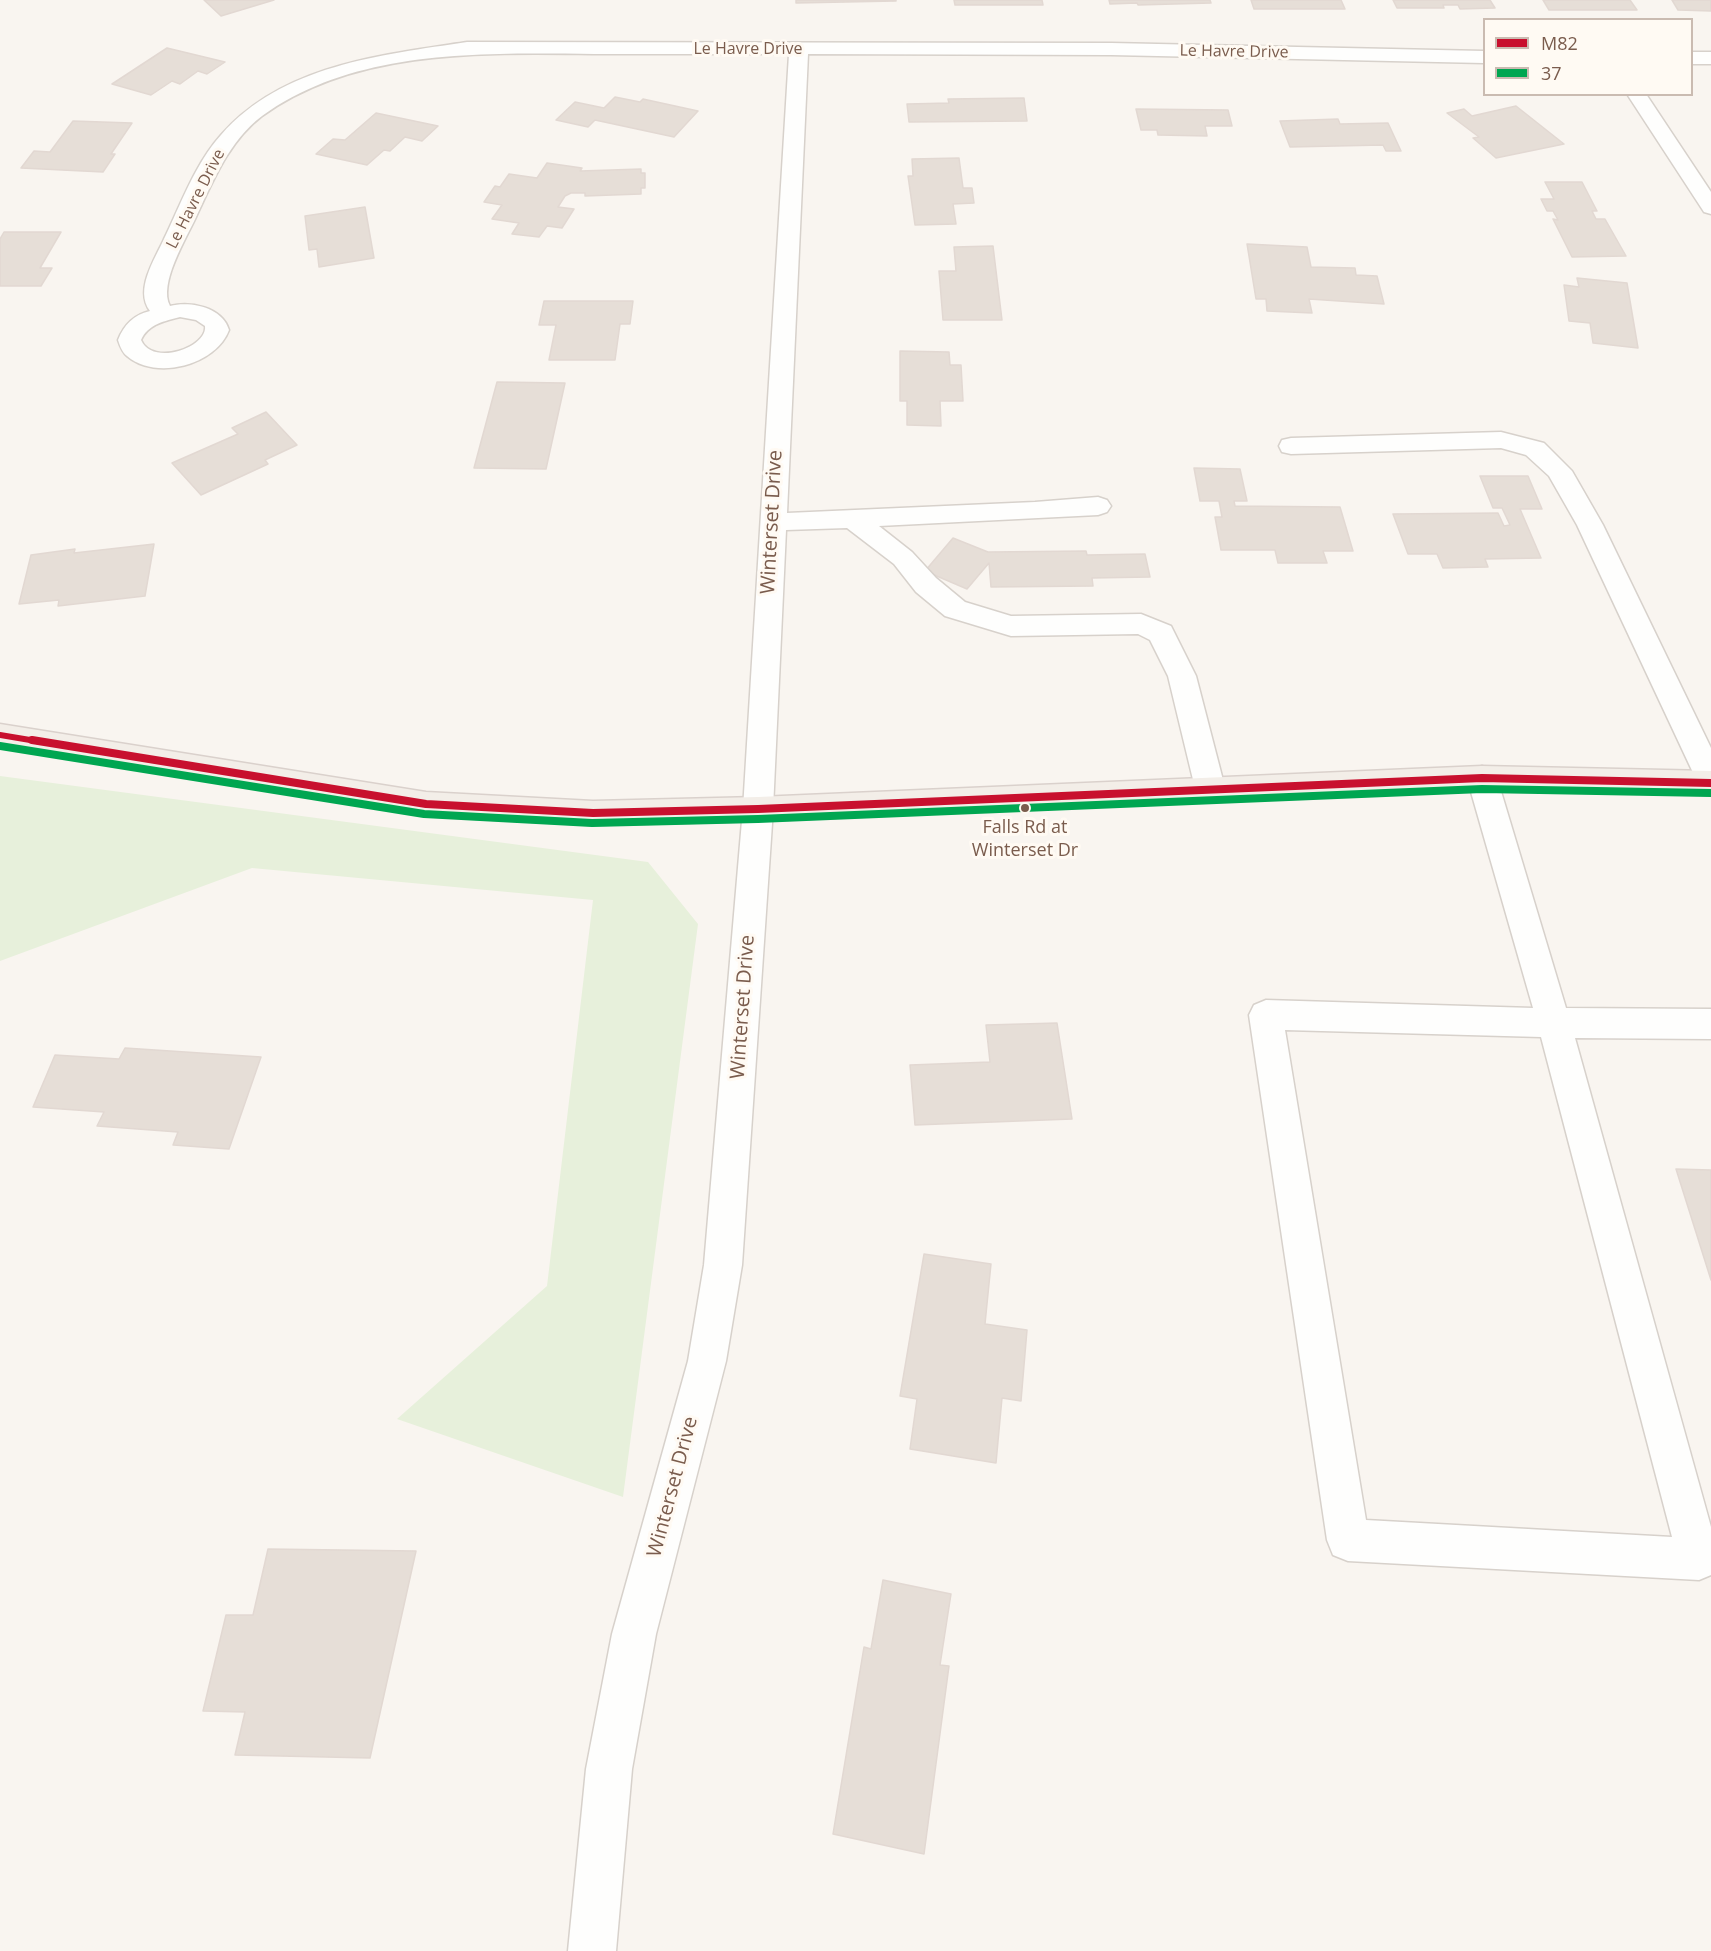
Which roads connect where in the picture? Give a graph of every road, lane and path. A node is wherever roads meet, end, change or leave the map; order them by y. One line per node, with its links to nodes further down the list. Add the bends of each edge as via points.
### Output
1 (799, 50): 2 (street, Le Havre Drive, via 1111,50); 7 (street, Le Havre Drive, via 467,48 373,62 315,80 254,113 227,140 207,171 159,274 155,294); 11 (street, Winterset Drive)
2 (1483, 57)
3 (1693, 58): 4 (street)
4 (1711, 58)
5 (1637, 96): 6 (street)
6 (1711, 208)
7 (162, 312)
8 (1291, 446): 14 (street, via 1501,440 1535,449 1559,471 1590,525)
9 (1098, 506): 10 (street)
10 (854, 520): 11 (street); 15 (street, via 903,558 926,585 955,609 1011,626 1141,624 1161,633 1182,676)
11 (772, 522): 16 (street, Winterset Drive)
12 (0, 735): 16 (main road, via 426,804 593,813)
13 (1482, 778): 14 (main road); 15 (main road); 17 (street)
14 (1711, 781)
15 (1210, 788): 16 (main road)
16 (758, 809): 19 (street, Winterset Drive, via 723,1265 707,1361 634,1634 609,1769)
17 (1554, 1023): 17 (street, via 1266,1015 1348,1540 1699,1559); 18 (street)
18 (1711, 1024)
19 (592, 1951)

